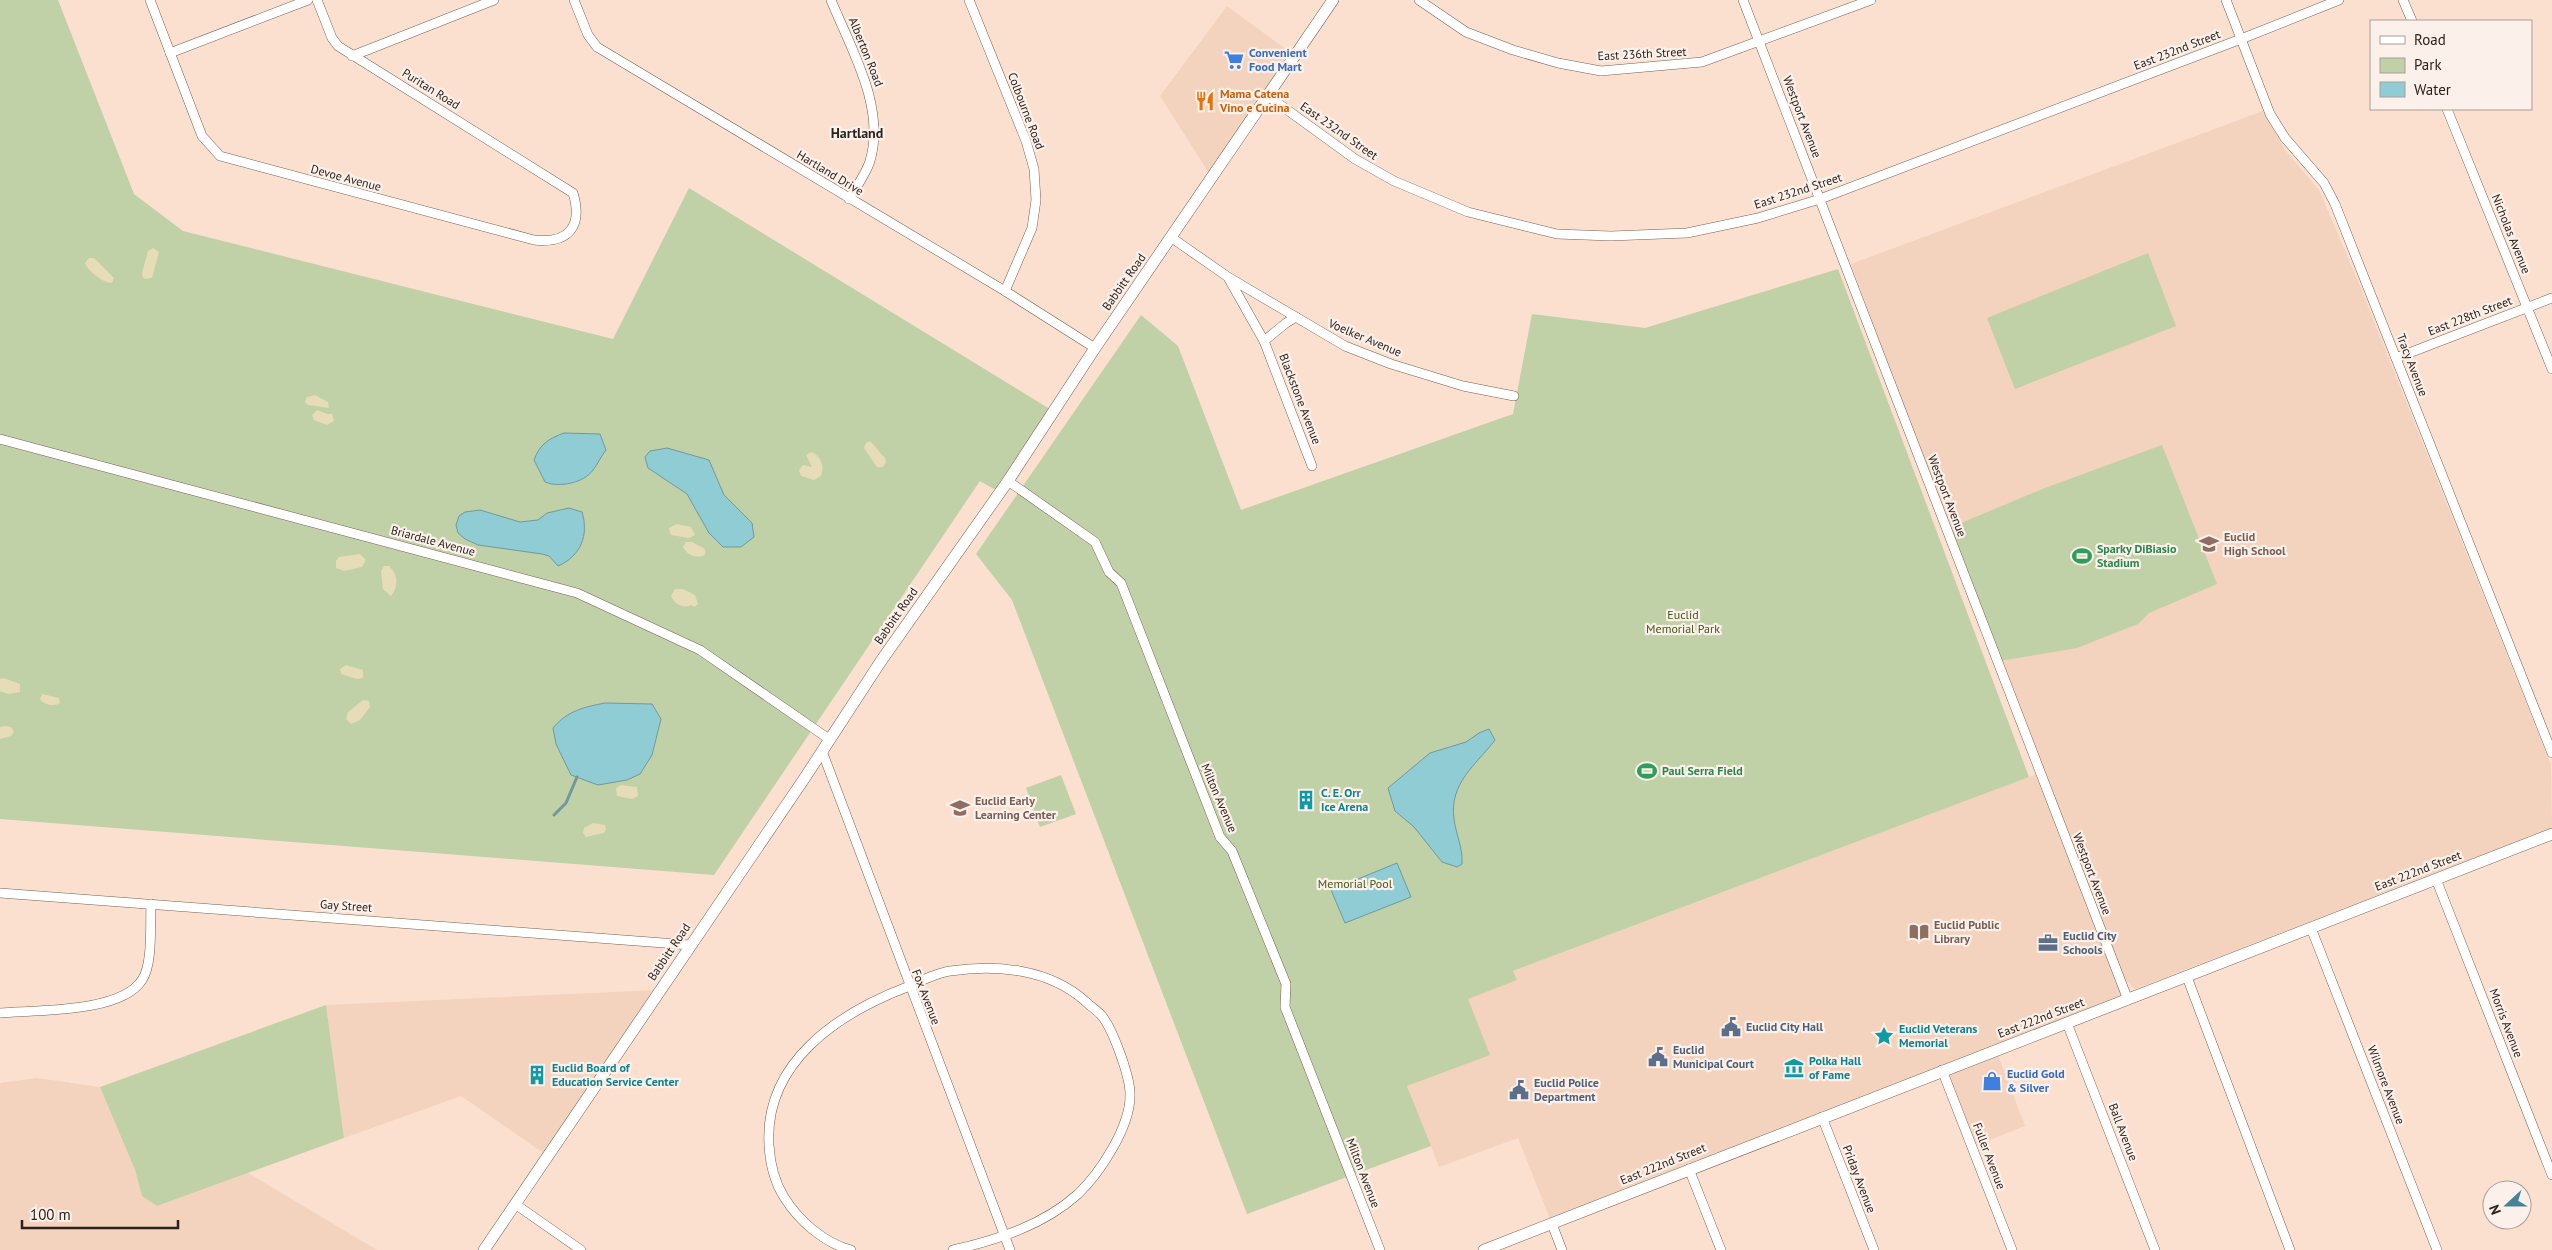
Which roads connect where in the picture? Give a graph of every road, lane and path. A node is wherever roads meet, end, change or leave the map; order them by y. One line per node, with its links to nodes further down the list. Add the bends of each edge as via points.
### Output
1 (150, 0): 18 (street, Devoe Avenue)
2 (308, 0): 18 (street)
3 (318, 0): 19 (street, Puritan Road, via 332,38)
4 (494, 0): 19 (street)
5 (574, 0): 23 (street, Hartland Drive, via 596,47)
6 (831, 0): 23 (street, Alberton Road, via 871,98 874,134 869,162)
7 (969, 0): 27 (street, Colbourne Road, via 1026,141 1034,170 1036,200 1032,228)
8 (1333, 0): 20 (main road, Babbitt Road)
9 (1419, 0): 17 (street, East 236th Street, via 1466,32 1558,64 1601,71 1702,62)
10 (1743, 0): 17 (street, Westport Avenue)
11 (1871, 0): 17 (street, East 236th Street)
12 (2226, 0): 16 (street, Tracy Avenue)
13 (2339, 0): 16 (street, East 232nd Street)
14 (2404, 0): 15 (street)
15 (2412, 20)
16 (2241, 39): 24 (street, East 232nd Street); 33 (street, Tracy Avenue, via 2270,114 2285,138 2324,183 2335,204)
17 (1759, 43): 24 (street, Westport Avenue)
18 (170, 53): 22 (street, Devoe Avenue, via 202,136 220,156 234,161 550,242 569,231 576,222 577,208 573,193)
19 (352, 56): 22 (street, Puritan Road)
20 (1268, 96): 24 (street, East 232nd Street, via 1355,159 1394,181 1468,212 1557,234 1687,233 1758,218); 25 (main road, Babbitt Road)
21 (2447, 110): 29 (street, Nicholas Avenue)
22 (554, 179)
23 (849, 198): 27 (street, Hartland Drive)
24 (1820, 199): 50 (street, Westport Avenue)
25 (1172, 238): 26 (street, Voelker Avenue); 32 (main road, Babbitt Road)
26 (1228, 277): 30 (street, Voelker Avenue); 31 (street, Blackstone Avenue)
27 (1004, 291): 32 (street, Hartland Drive)
28 (2552, 298): 29 (street, East 228th Street)
29 (2528, 308): 33 (street, East 228th Street); 34 (street, Nicholas Avenue)
30 (1296, 317): 31 (street); 35 (street, Voelker Avenue, via 1327,337 1391,364 1463,386)
31 (1264, 342): 37 (street, Blackstone Avenue)
32 (1094, 348): 38 (main road, Babbitt Road)
33 (2396, 358): 41 (street, Tracy Avenue)
34 (2552, 369)
35 (1514, 396)
36 (0, 439): 39 (street, Briardale Avenue, via 577,593 700,650)
37 (1312, 466)
38 (1008, 481): 39 (main road, Babbitt Road); 65 (street, Milton Avenue, via 1095,542 1109,572 1120,583 1220,837 1232,851 1286,984 1285,1007)
39 (829, 739): 40 (main road, Babbitt Road)
40 (822, 751): 47 (main road, Babbitt Road); 49 (street, Fox Avenue)
41 (2552, 753)
42 (2552, 834): 43 (main road, East 222nd Street)
43 (2436, 879): 46 (main road, East 222nd Street); 56 (street, Morris Avenue)
44 (0, 893): 45 (street, Gay Street)
45 (151, 904): 47 (street, Gay Street); 51 (street, via 146,967 142,980 124,996 104,1004)
46 (2311, 928): 48 (main road, East 222nd Street); 73 (street, Wilmore Avenue)
47 (690, 945): 57 (main road, Babbitt Road)
48 (2187, 977): 50 (main road, East 222nd Street); 72 (street)
49 (909, 986): 59 (street, Fox Avenue); 59 (street, via 948,971 993,968 1038,973 1074,991 1102,1017 1122,1058 1130,1094 1123,1127 1102,1165 1078,1194 1039,1221); 62 (street, via 840,1018 804,1050 780,1084 768,1126 770,1161 778,1187 793,1212 836,1246)
50 (2128, 1000): 52 (main road, East 222nd Street)
51 (0, 1013)
52 (2067, 1023): 53 (main road, East 222nd Street); 71 (street, Ball Avenue)
53 (1942, 1070): 54 (main road, East 222nd Street); 70 (street, Fuller Avenue)
54 (1822, 1117): 55 (main road, East 222nd Street); 69 (street, Priday Avenue)
55 (1689, 1169): 58 (main road, East 222nd Street); 68 (street)
56 (2552, 1176)
57 (515, 1204): 60 (main road, Babbitt Road); 61 (street)
58 (1552, 1224): 66 (main road, East 222nd Street); 67 (street)
59 (1005, 1236): 63 (street); 64 (street, Fox Avenue)
60 (484, 1250)
61 (581, 1250)
62 (851, 1250)
63 (953, 1250)
64 (1010, 1250)
65 (1380, 1250)
66 (1484, 1250)
67 (1562, 1250)
68 (1721, 1250)
69 (1874, 1250)
70 (2012, 1250)
71 (2155, 1250)
72 (2290, 1250)
73 (2437, 1250)

